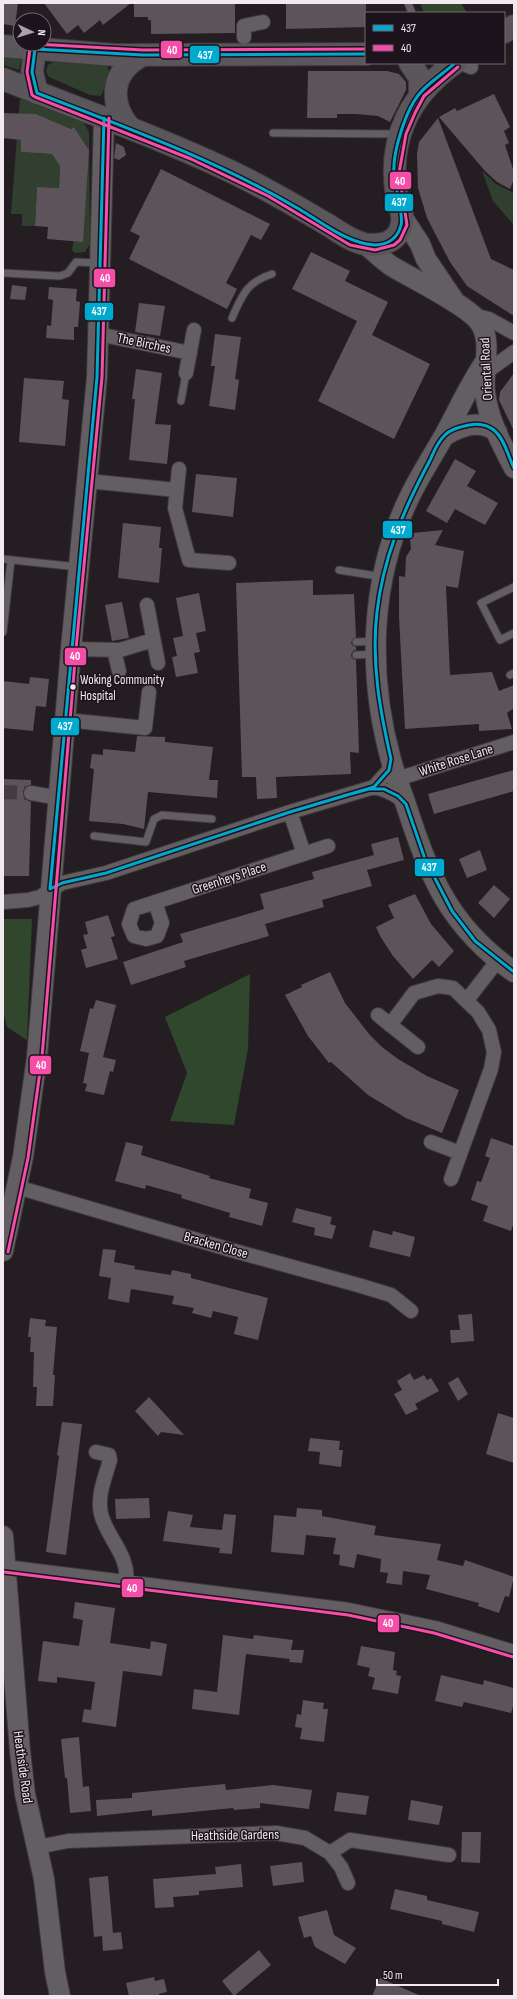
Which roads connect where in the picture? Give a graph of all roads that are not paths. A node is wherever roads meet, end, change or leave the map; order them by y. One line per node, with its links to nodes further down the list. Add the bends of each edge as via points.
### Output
1 (263, 22): 4 (street, via 244,26)
2 (514, 26): 3 (main road)
3 (505, 31)
4 (244, 37)
5 (52, 50): 8 (main road)
6 (34, 52): 12 (main road, via 32,72)
7 (365, 54): 8 (main road)
8 (143, 55): 15 (main road, via 123,71 116,91 118,110)
9 (411, 64): 13 (main road, via 420,78)
10 (464, 65): 13 (main road)
11 (3, 79): 12 (main road)
12 (37, 93): 14 (main road)
13 (420, 93): 17 (main road)
14 (104, 118): 15 (main road); 20 (street)
15 (130, 128): 19 (main road, via 234,173 352,240)
16 (273, 133): 17 (lane)
17 (401, 133): 18 (main road, via 396,149 394,173)
18 (402, 218): 19 (main road, via 400,232 391,241 375,245); 23 (street)
19 (365, 244): 23 (street, via 391,266)
20 (99, 263): 21 (lane, via 76,262 68,273 60,276); 28 (street)
21 (3, 273)
22 (272, 274): 25 (lane, via 258,280 247,289)
23 (456, 304): 24 (street)
24 (473, 315): 27 (street, via 489,319); 31 (street, Oriental Road, via 484,330)
25 (232, 318)
26 (194, 330): 30 (street, The Birches)
27 (514, 332)
28 (98, 334): 30 (street, The Birches); 38 (street, via 98,377)
29 (514, 352): 31 (street)
30 (190, 353): 32 (street, The Birches)
31 (485, 367): 34 (street, Oriental Road, via 486,398); 35 (street, via 459,406)
32 (186, 373): 33 (lane)
33 (181, 401)
34 (497, 432): 35 (street, via 486,425 473,424 459,427); 36 (street, Oriental Road)
35 (444, 436): 45 (street, via 403,513)
36 (514, 468)
37 (179, 469): 39 (street)
38 (88, 481): 39 (street); 43 (street)
39 (176, 490): 42 (street, via 175,508 189,560)
40 (3, 559): 41 (lane)
41 (11, 560): 43 (lane); 48 (lane)
42 (229, 563)
43 (78, 567): 51 (street)
44 (339, 570): 45 (lane)
45 (383, 577): 58 (street, via 377,611 366,648)
46 (514, 587): 49 (lane, via 481,604 500,640)
47 (147, 605): 50 (street)
48 (3, 632)
49 (514, 633)
50 (153, 640): 52 (street); 53 (street)
51 (71, 649): 52 (street); 56 (street)
52 (114, 650): 54 (street)
53 (158, 663)
54 (119, 671)
55 (149, 692): 56 (street, via 145,728)
56 (66, 720): 62 (street)
57 (514, 742): 59 (street, White Rose Lane)
58 (391, 759): 59 (street); 60 (street, via 389,770)
59 (397, 779): 63 (street)
60 (374, 787): 63 (street, via 391,792); 64 (street)
61 (31, 793): 62 (street)
62 (59, 798): 71 (street)
63 (406, 804): 74 (street, via 432,874 452,913 471,936)
64 (290, 812): 69 (street); 70 (street)
65 (212, 819): 67 (lane, via 162,814 154,819)
66 (94, 836): 67 (lane)
67 (146, 842): 70 (lane)
68 (328, 846): 69 (street, Greenheys Place)
69 (304, 854): 73 (street, Greenheys Place)
70 (150, 858): 71 (street, via 106,873 62,883)
71 (50, 889): 72 (street, via 40,897); 83 (street, via 37,1057)
72 (3, 902)
73 (155, 902)
74 (498, 960): 75 (street); 76 (street)
75 (514, 972)
76 (467, 1000): 78 (street, via 453,988 438,986 421,990 407,1000); 81 (street, via 489,1030 494,1052 491,1069)
77 (378, 1015): 78 (street)
78 (390, 1025): 79 (street)
79 (418, 1047)
80 (431, 1142): 81 (street)
81 (460, 1153): 82 (street)
82 (451, 1179)
83 (11, 1196): 84 (street); 85 (street, Bracken Close, via 365,1287 391,1295)
84 (3, 1251)
85 (410, 1311)
86 (96, 1452): 89 (street, via 109,1455 110,1460 101,1491 101,1513 108,1532 125,1562 128,1572)
87 (3, 1536): 88 (street, Heathside Road)
88 (5, 1567): 89 (street); 91 (street, Heathside Road, via 20,1751)
89 (126, 1582): 90 (street, via 349,1610 435,1628)
90 (514, 1652)
91 (37, 1847): 92 (street, Heathside Gardens, via 68,1841 276,1833 305,1838); 95 (street, Heathside Road, via 44,1879)
92 (330, 1853): 93 (street, via 350,1840); 94 (street, via 341,1867)
93 (449, 1855)
94 (348, 1883)
95 (60, 1996)

